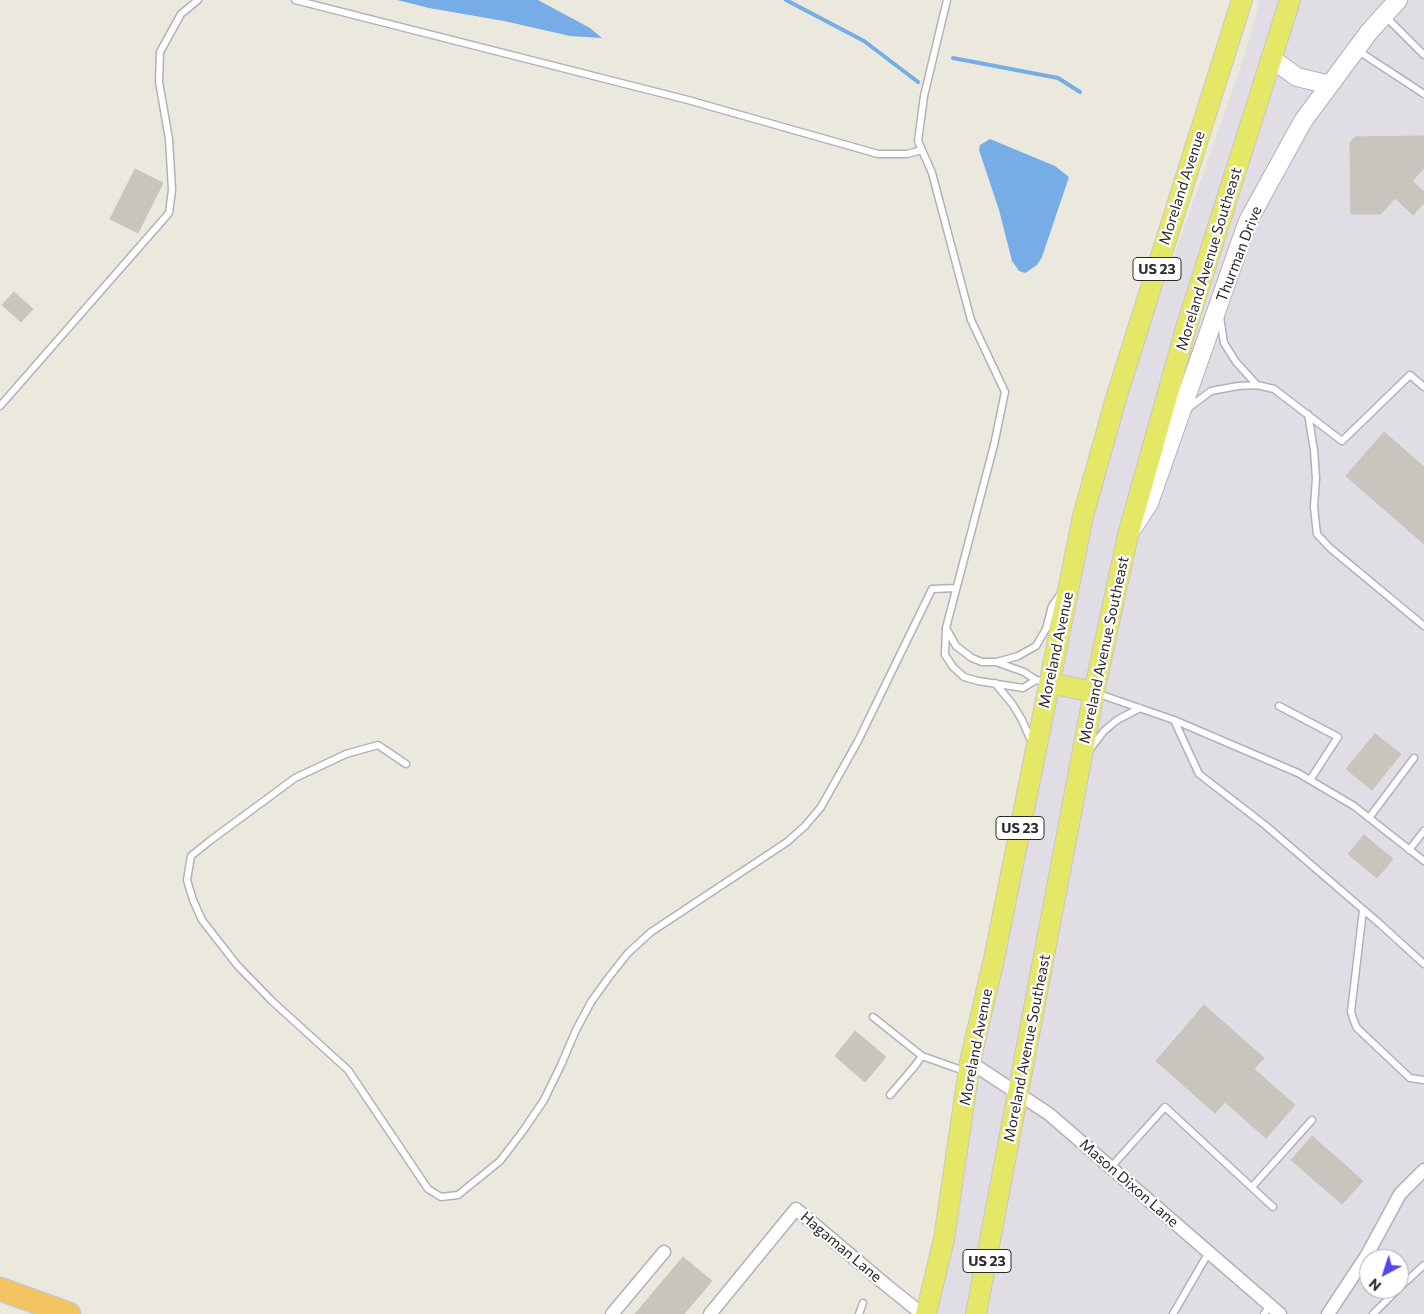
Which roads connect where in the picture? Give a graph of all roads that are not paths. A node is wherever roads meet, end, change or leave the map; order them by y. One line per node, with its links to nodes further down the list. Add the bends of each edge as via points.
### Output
1 (198, 0): 17 (lane, via 181,14 160,52 159,82 169,139 172,190 169,213)
2 (295, 0): 13 (lane, via 688,100 878,154 907,154)
3 (946, 0): 13 (lane, via 924,96 918,141)
4 (1242, 0): 21 (main road, Moreland Avenue / US 23, via 1117,395 1083,516)
5 (1290, 0): 10 (main road, Moreland Avenue Southeast / US 23)
6 (1398, 0): 7 (main road, Thurman Drive)
7 (1384, 16): 8 (main road, Thurman Drive); 9 (lane)
8 (1356, 50): 11 (main road, Thurman Drive); 12 (lane)
9 (1424, 54)
10 (1272, 58): 11 (main road, via 1297,77); 20 (main road, Moreland Avenue Southeast / US 23, via 1187,324)
11 (1330, 85): 14 (main road, Thurman Drive, via 1303,121 1248,221)
12 (1424, 94)
13 (922, 150): 22 (lane, via 932,173 971,320 1005,392)
14 (1218, 306): 15 (lane, via 1224,343); 19 (main road, Thurman Drive)
15 (1256, 385): 18 (lane, via 1274,390); 19 (lane, via 1211,391)
16 (1424, 387): 18 (lane, via 1410,375 1342,441)
17 (0, 406)
18 (1308, 414): 23 (lane, via 1314,450 1317,534)
19 (1180, 415): 20 (main road, Thurman Drive, via 1149,503)
20 (1128, 535): 28 (main road, Moreland Avenue Southeast / US 23)
21 (1070, 579): 25 (lane, via 1052,606 1046,629 1036,646 1018,656); 26 (main road, Moreland Avenue / US 23)
22 (956, 588): 24 (lane); 35 (lane, via 932,589 858,741 821,808 787,842 651,932 628,953 592,1002 544,1100 523,1131 500,1161 458,1195 441,1197 428,1189 348,1070 272,1001 202,920 187,880 191,856 295,778 346,754 378,745)
23 (1424, 626)
24 (946, 628): 25 (lane, via 956,646 972,658); 27 (lane, via 945,655 953,667 964,676)
25 (996, 662): 26 (lane)
26 (1043, 682): 27 (lane, via 1022,688); 28 (main road); 32 (main road, Moreland Avenue / US 23)
27 (995, 684): 32 (lane, via 1013,705)
28 (1094, 692): 30 (lane); 34 (main road, Moreland Avenue Southeast / US 23)
29 (1279, 706): 36 (lane, via 1338,737)
30 (1140, 708): 31 (lane); 34 (lane, via 1104,731)
31 (1174, 720): 36 (lane); 41 (lane, via 1199,774 1265,825)
32 (1036, 752): 45 (main road, Moreland Avenue / US 23)
33 (1414, 758): 37 (lane)
34 (1082, 760): 48 (main road, Moreland Avenue Southeast / US 23)
35 (406, 764)
36 (1310, 780): 37 (lane)
37 (1369, 818): 39 (lane)
38 (1424, 831): 39 (lane)
39 (1409, 850): 40 (lane)
40 (1424, 861)
41 (1363, 910): 42 (lane); 46 (lane, via 1351,1012 1354,1021 1357,1028 1410,1078)
42 (1424, 964)
43 (873, 1017): 44 (lane)
44 (922, 1056): 45 (lane); 47 (lane)
45 (969, 1068): 48 (street, Mason Dixon Lane); 67 (main road, Moreland Avenue / US 23, via 944,1239)
46 (1424, 1080)
47 (890, 1095)
48 (1019, 1095): 50 (street, Mason Dixon Lane, via 1050,1114); 68 (main road, Moreland Avenue Southeast / US 23)
49 (1312, 1120): 52 (lane)
50 (1111, 1167): 52 (lane, via 1165,1107); 55 (street, Mason Dixon Lane)
51 (1424, 1170): 71 (street, via 1400,1194 1367,1255)
52 (1252, 1187): 53 (lane)
53 (1274, 1207)
54 (664, 1252): 63 (street)
55 (1209, 1252): 61 (street, Mason Dixon Lane); 69 (lane)
56 (1424, 1265): 57 (lane)
57 (1409, 1279)
58 (0, 1289): 62 (highway)
59 (1389, 1299): 72 (lane)
60 (863, 1303): 65 (lane)
61 (1267, 1310): 70 (street, Mason Dixon Lane)
62 (69, 1314)
63 (612, 1314)
64 (710, 1314): 66 (street, Hagaman Lane, via 796,1209)
65 (859, 1314)
66 (922, 1314)
67 (926, 1314)
68 (976, 1314)
69 (1173, 1314)
70 (1280, 1314)
71 (1328, 1314)
72 (1373, 1314)

